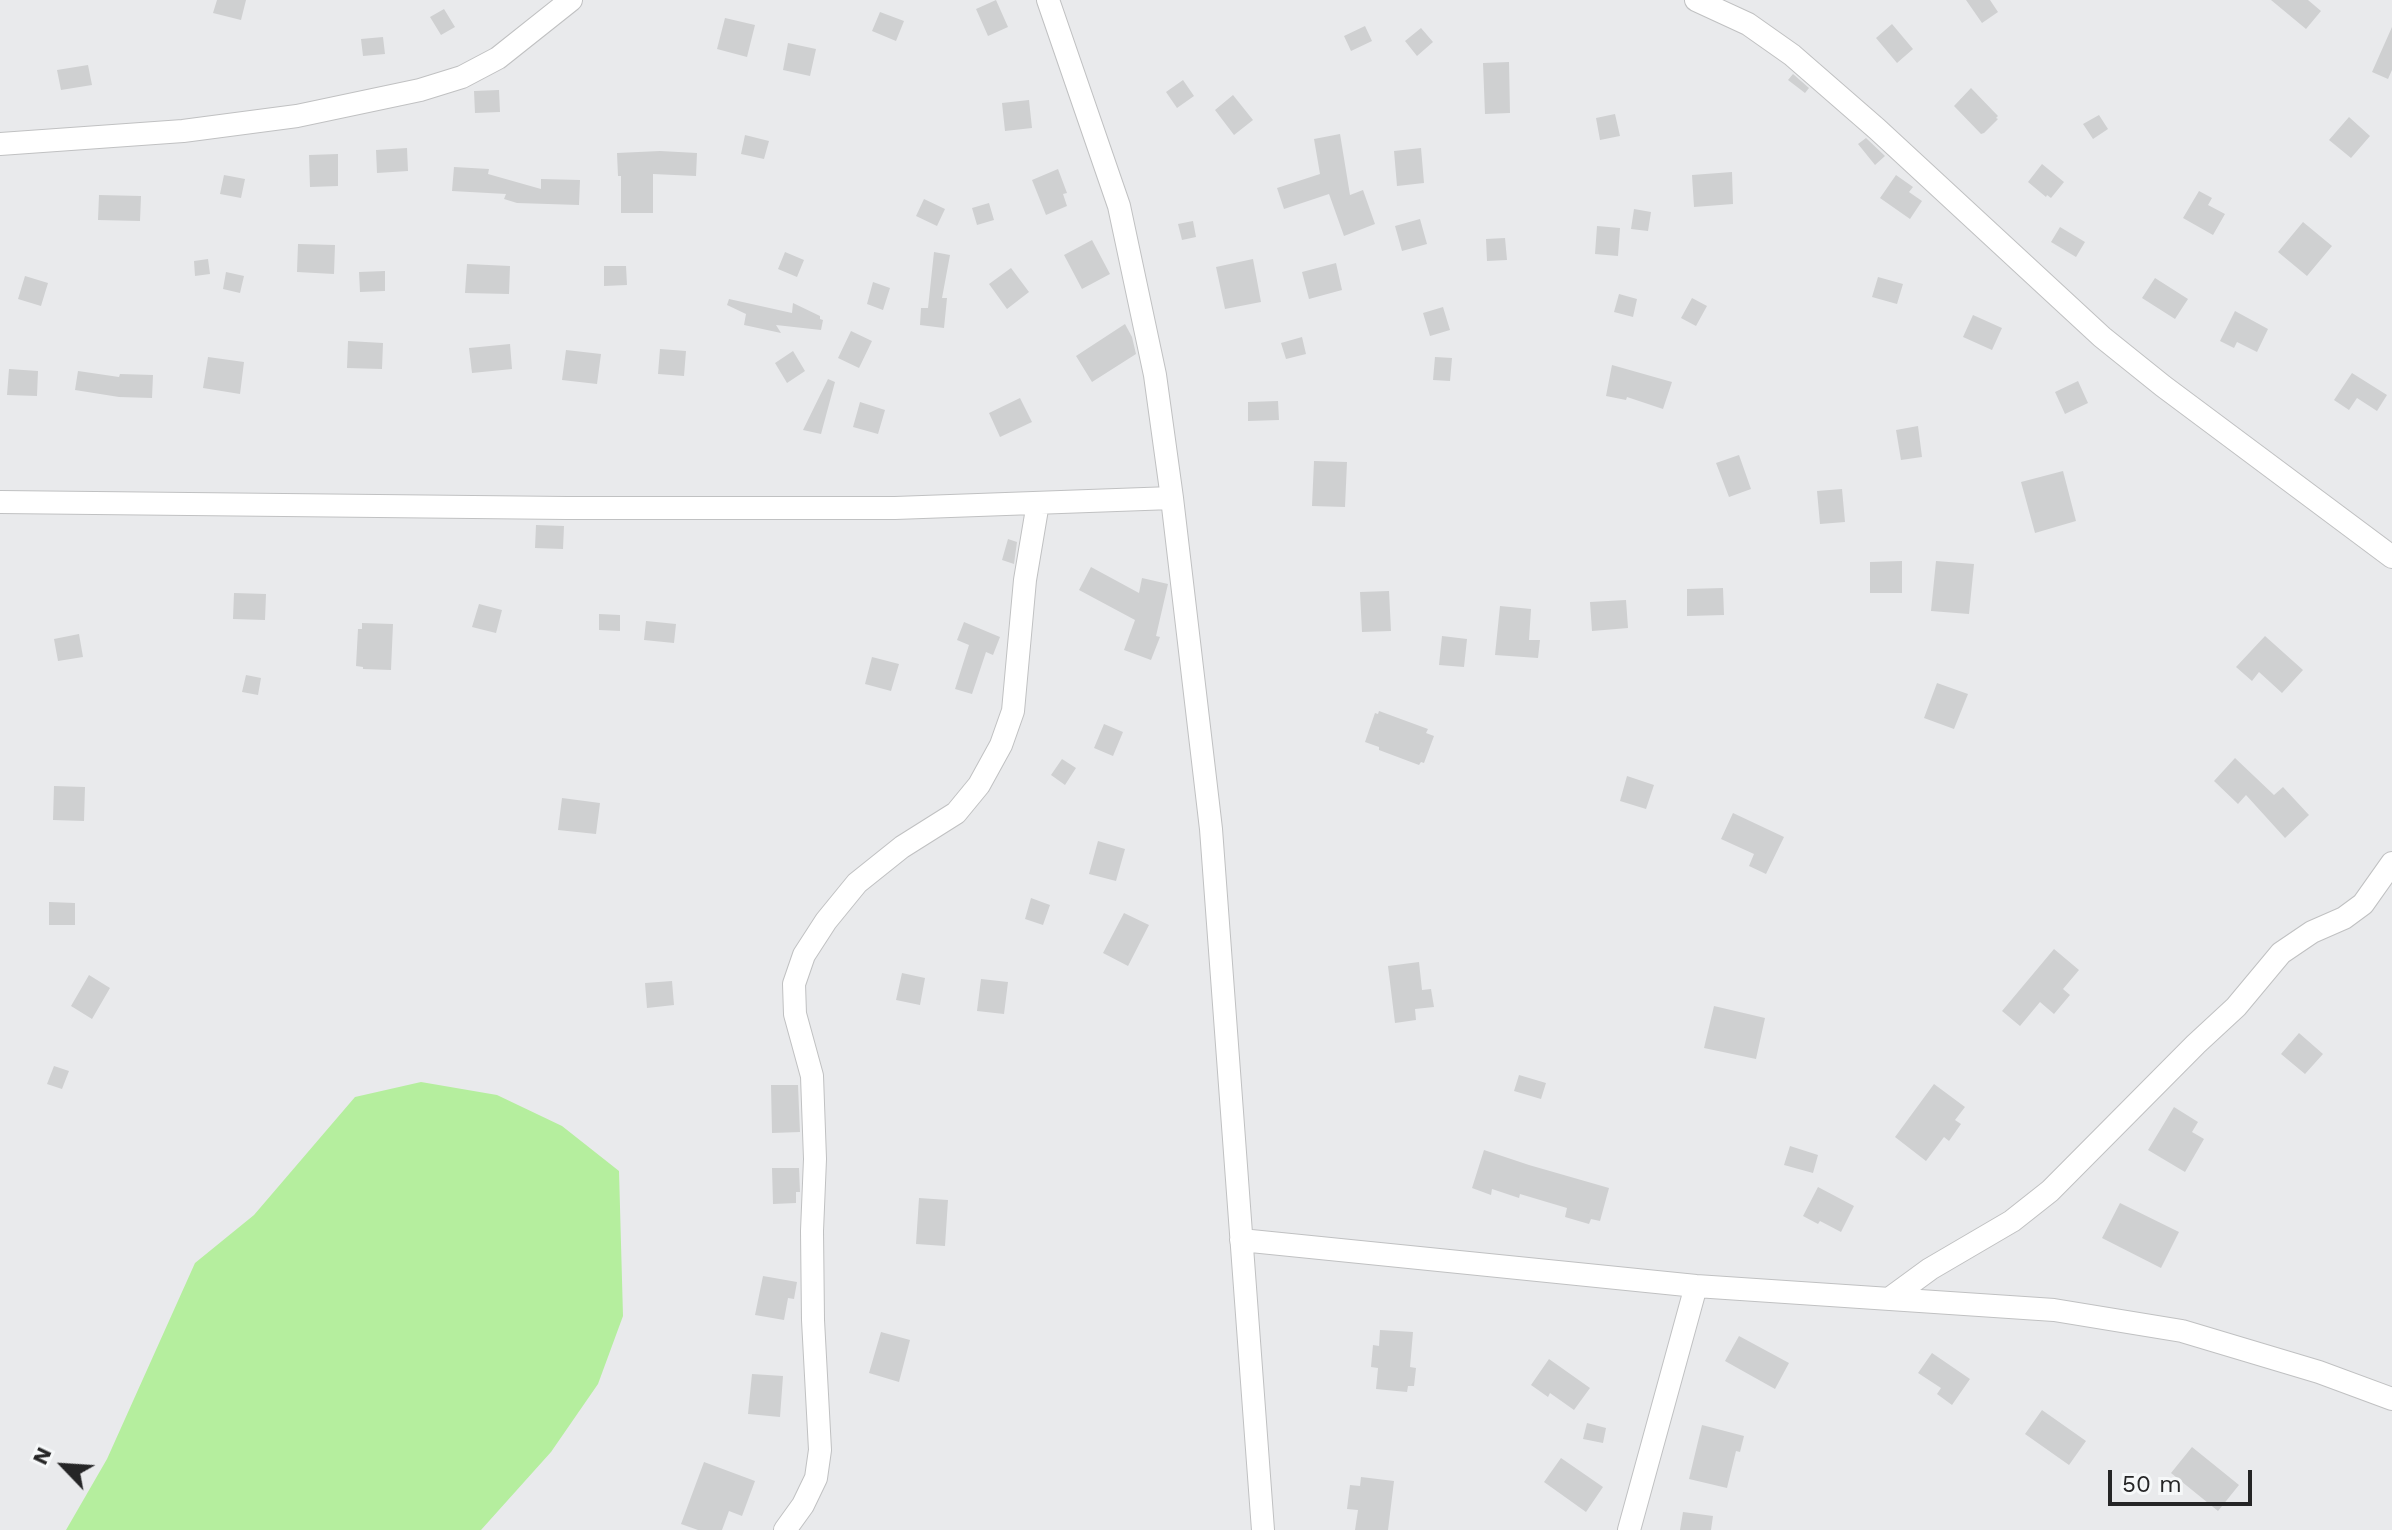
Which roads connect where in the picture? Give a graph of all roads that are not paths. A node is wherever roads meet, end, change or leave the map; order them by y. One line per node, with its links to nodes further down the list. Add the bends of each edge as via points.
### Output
1 (571, 0): 4 (street, via 498,58 420,90 297,116 183,131)
2 (1048, 0): 5 (street, via 1119,206 1155,375)
3 (1696, 0): 8 (street, via 1748,24 1792,55 2102,337)
4 (0, 144)
5 (1172, 498): 7 (street); 10 (street, via 1211,829)
6 (0, 502): 7 (street, via 567,508)
7 (1038, 503): 14 (street, via 1013,711 1001,745 956,813 857,883 804,955 794,984 795,1014 812,1076 813,1320 820,1450 816,1478)
8 (2392, 557)
9 (2392, 863): 12 (street, via 2363,904 2281,953 2236,1007 2050,1191)
10 (1241, 1240): 11 (street); 15 (street)
11 (1696, 1286): 12 (street); 16 (street)
12 (1889, 1299): 13 (street, via 2054,1310 2182,1331)
13 (2392, 1399)
14 (785, 1530)
15 (1263, 1530)
16 (1629, 1530)

